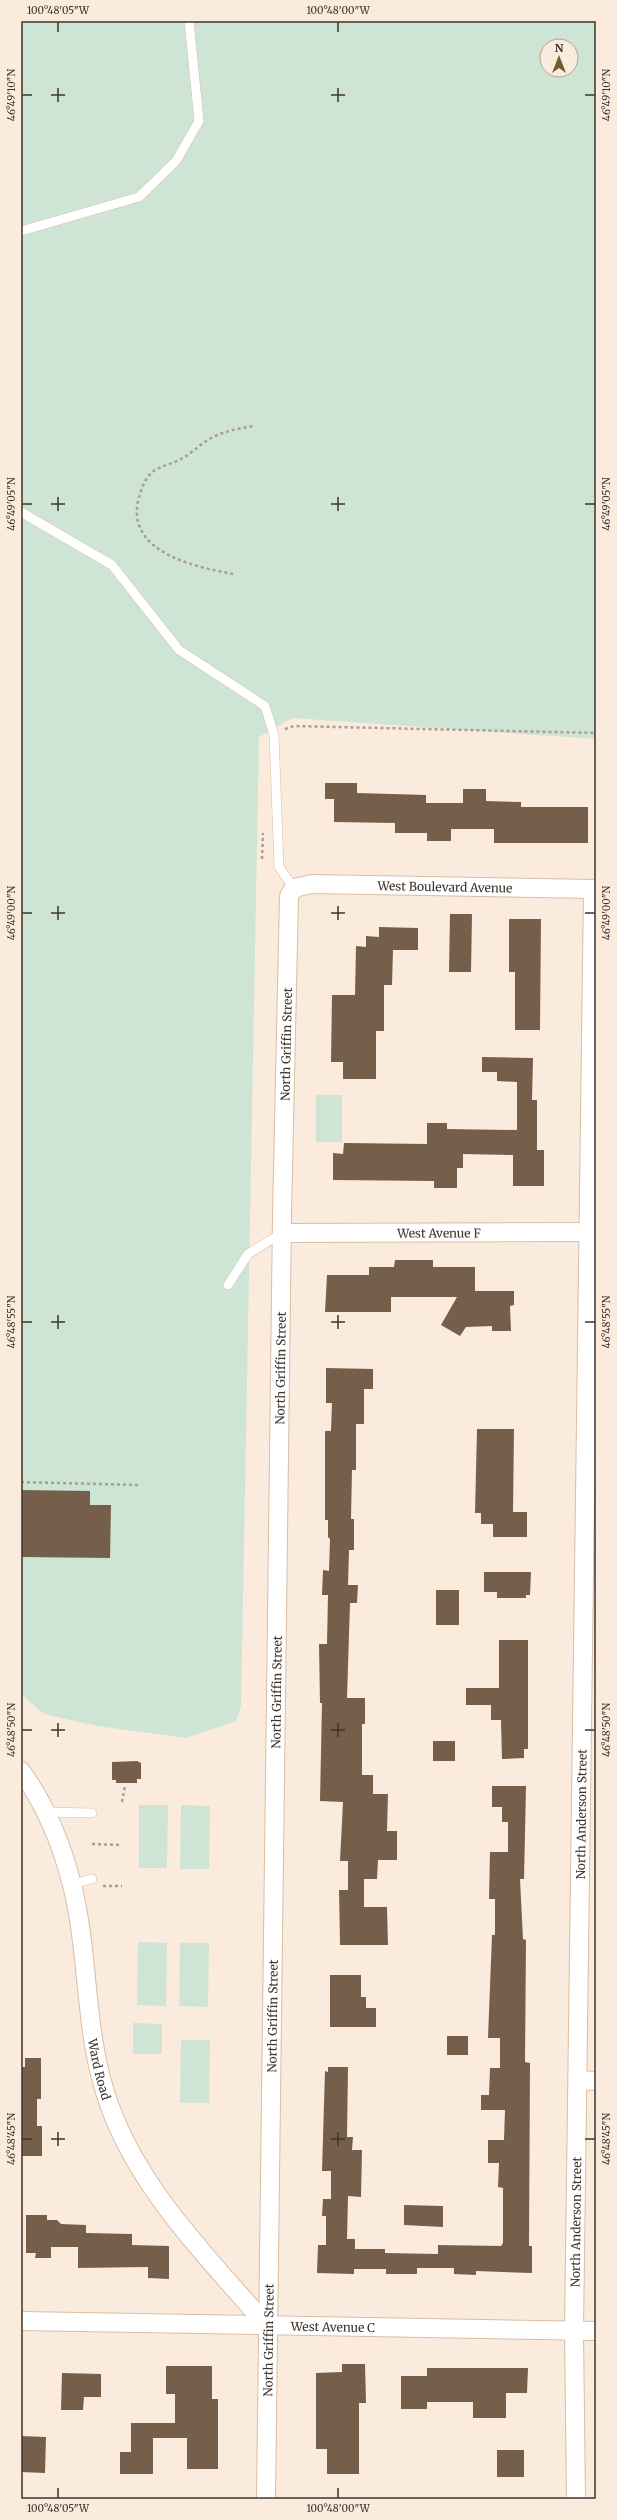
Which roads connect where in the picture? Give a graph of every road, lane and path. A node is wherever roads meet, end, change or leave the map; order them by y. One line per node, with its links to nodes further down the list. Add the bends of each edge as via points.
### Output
1 (189, 21): 2 (lane, via 199,121 176,161 139,197)
2 (21, 232)
3 (254, 426): 5 (path, via 212,437 175,463 155,470 142,486 136,512 144,534 162,552 194,567)
4 (21, 512): 8 (lane, via 112,565 179,650 265,706 274,735 279,867)
5 (233, 574)
6 (281, 731): 7 (path, via 294,726)
7 (596, 733)
8 (294, 888): 9 (street, West Boulevard Avenue, via 314,884); 11 (street, North Griffin Street, via 287,906)
9 (595, 889): 10 (street, North Anderson Street)
10 (593, 1232): 11 (street, West Avenue F); 13 (street, North Anderson Street)
11 (282, 1233): 12 (lane, via 248,1254); 28 (street, North Griffin Street)
12 (228, 1285)
13 (592, 1469): 26 (street, North Anderson Street)
14 (21, 1482): 15 (path)
15 (138, 1485)
16 (21, 1771): 19 (street, Ward Road)
17 (125, 1786): 18 (path)
18 (122, 1802)
19 (45, 1812): 20 (lane); 24 (street, Ward Road)
20 (92, 1813)
21 (92, 1844): 22 (path)
22 (122, 1845)
23 (92, 1880): 24 (lane); 25 (path, via 101,1886)
24 (72, 1884): 28 (street, Ward Road, via 97,2062 104,2091 120,2131 140,2169 166,2206)
25 (122, 1886)
26 (587, 2081): 29 (street, North Anderson Street)
27 (21, 2321): 28 (street, West Avenue C)
28 (268, 2327): 29 (street, West Avenue C); 31 (street, North Griffin Street)
29 (574, 2331): 30 (street, West Avenue C); 32 (street, North Anderson Street)
30 (596, 2331)
31 (266, 2499)
32 (576, 2499)

